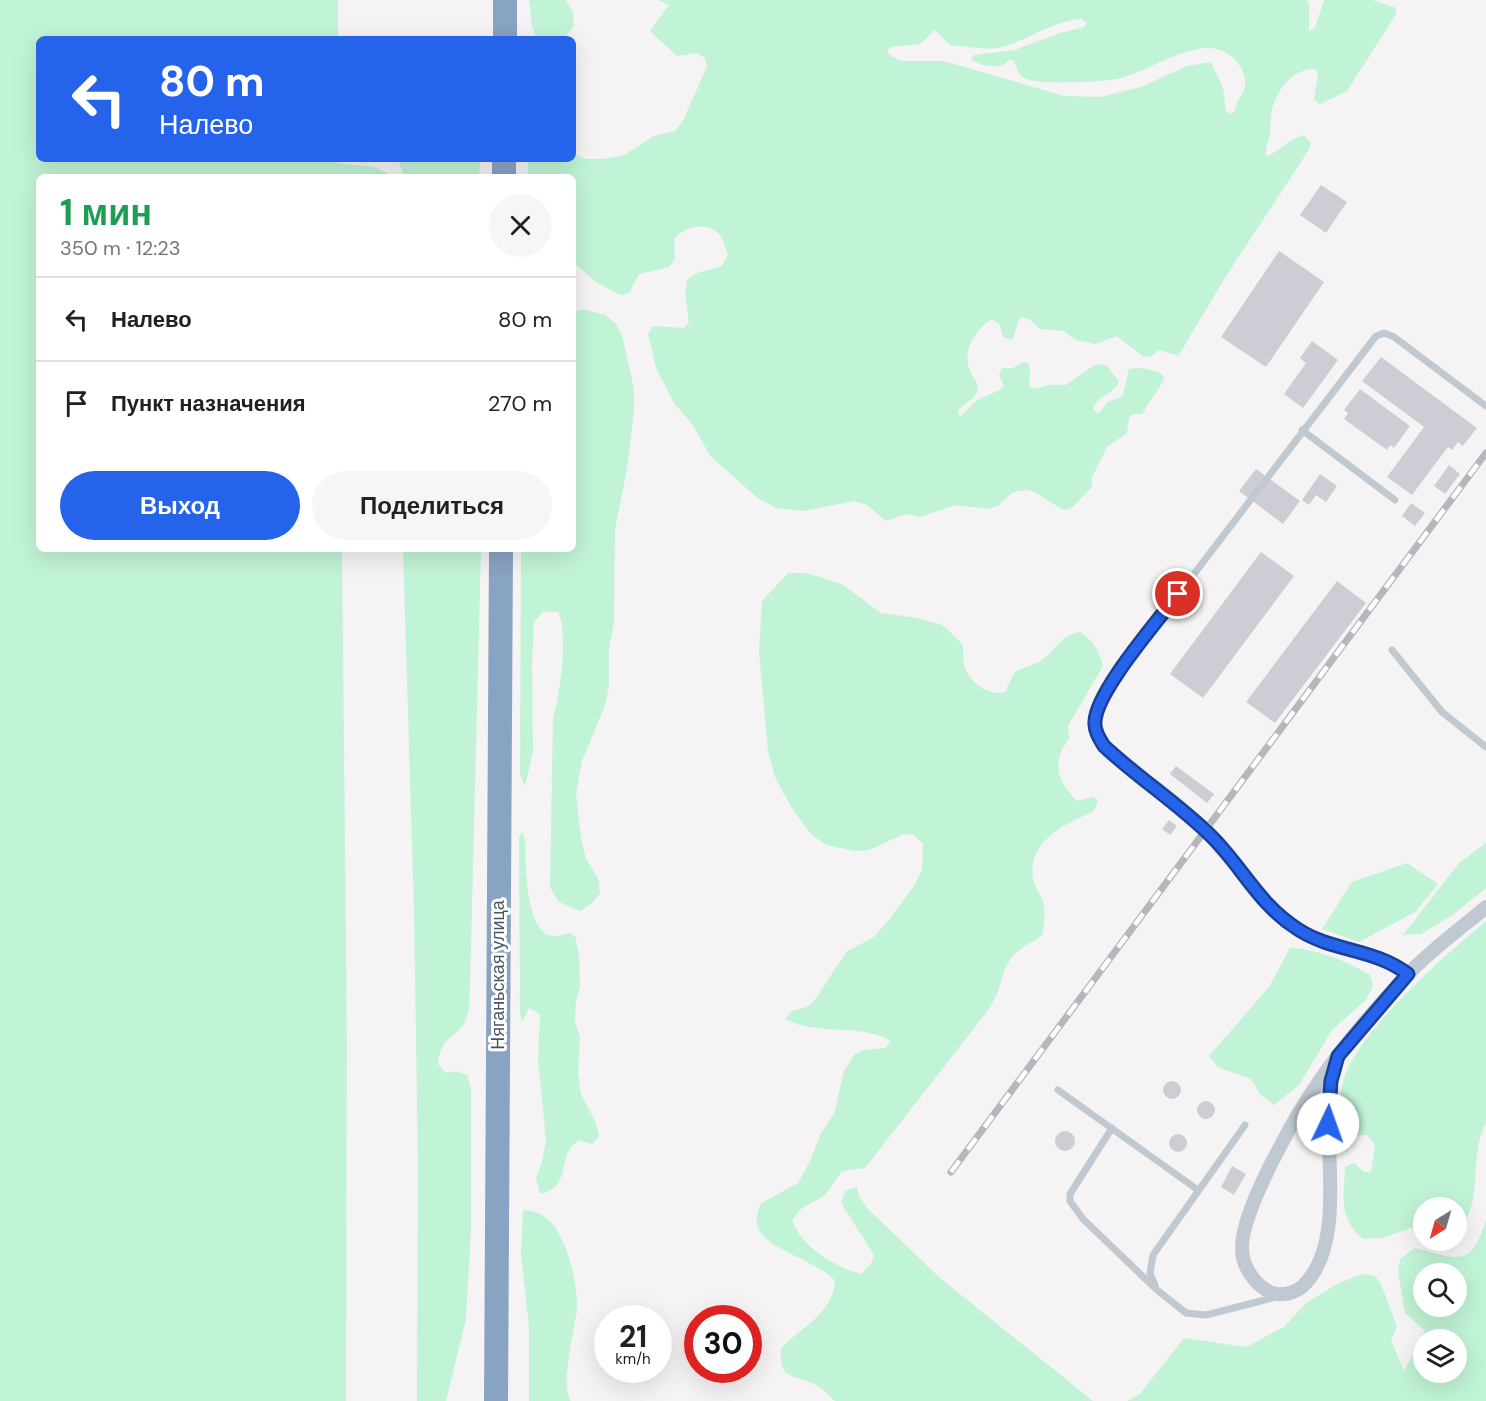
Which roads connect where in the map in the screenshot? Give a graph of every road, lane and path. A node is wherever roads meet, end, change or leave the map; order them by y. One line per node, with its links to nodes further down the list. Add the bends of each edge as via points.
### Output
1 (505, 0): 2 (highway)
2 (505, 36)
3 (1486, 406): 4 (lane, via 1384,333 1369,342)
4 (1302, 430): 5 (lane); 10 (lane, via 1109,685 1094,722 1096,733 1115,757 1215,839 1277,914 1300,931 1388,960)
5 (1395, 500)
6 (501, 552): 18 (highway, Няганьская улица)
7 (1392, 650): 8 (lane, via 1442,712)
8 (1486, 747)
9 (1486, 907): 10 (street)
10 (1408, 974): 11 (street)
11 (1338, 1056): 17 (street, via 1329,1096 1329,1219 1325,1244 1311,1277 1300,1289); 17 (street, via 1281,1144 1245,1228 1244,1262 1253,1278 1273,1294)
12 (1058, 1090): 14 (lane)
13 (1245, 1125): 15 (lane)
14 (1112, 1128): 15 (lane); 16 (lane, via 1075,1184 1070,1202)
15 (1198, 1190): 16 (lane, via 1153,1255 1150,1273)
16 (1157, 1290): 17 (lane, via 1180,1310 1199,1316)
17 (1287, 1294)
18 (496, 1401)

